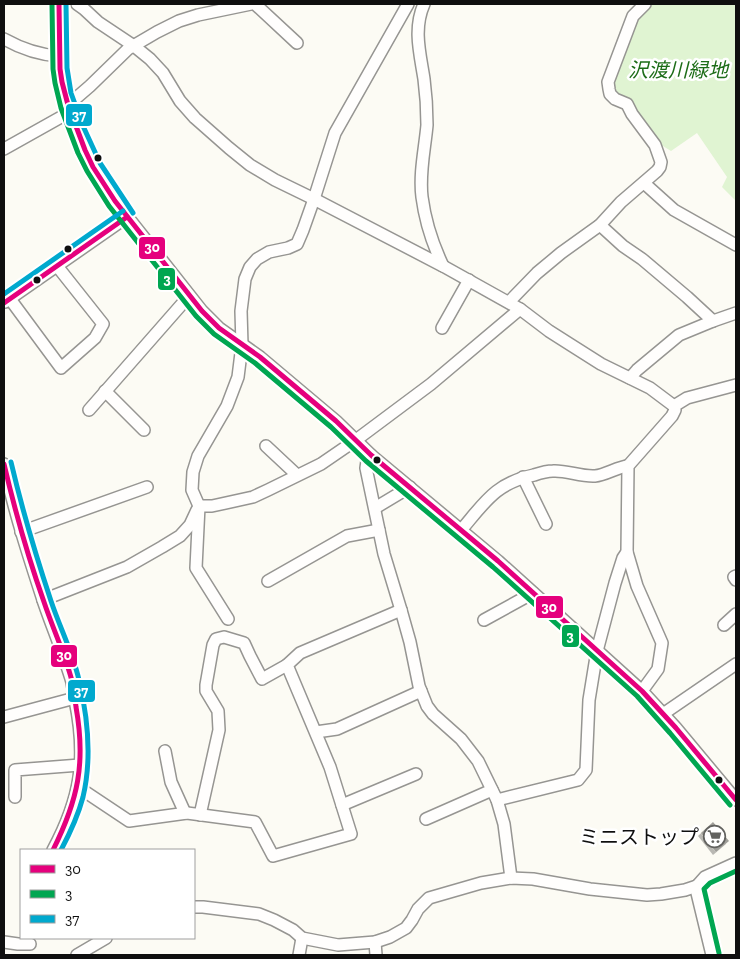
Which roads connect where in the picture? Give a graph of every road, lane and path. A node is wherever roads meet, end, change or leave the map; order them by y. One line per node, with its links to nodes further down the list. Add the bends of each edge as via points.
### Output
1 (59, 4): 11 (street)
2 (77, 4): 10 (street)
3 (251, 4): 10 (street, via 179,21)
4 (255, 4): 9 (street)
5 (408, 4): 15 (street, via 335,133)
6 (424, 4): 20 (street, via 418,43 427,123 422,195 430,233)
7 (645, 4): 14 (street, via 633,16 608,82 610,94 627,104 655,145 660,167)
8 (4, 39): 11 (street, via 28,51)
9 (297, 43)
10 (134, 46): 12 (street, via 128,48); 15 (street, via 163,73 194,118 229,148 275,180)
11 (59, 56): 12 (street)
12 (69, 108): 13 (street); 16 (street, via 93,167)
13 (4, 149)
14 (644, 183): 17 (street); 18 (street, via 674,210)
15 (314, 199): 20 (street); 30 (street, via 297,244 269,252 250,267 241,311)
16 (127, 217): 19 (street); 22 (street)
17 (600, 225): 24 (street, via 536,273); 27 (street)
18 (736, 244)
19 (56, 266): 23 (street); 23 (street, via 103,324 95,338 61,368)
20 (443, 266): 21 (street)
21 (469, 280): 24 (street); 29 (street)
22 (189, 296): 30 (street, via 210,320); 33 (street)
23 (7, 301)
24 (509, 302): 25 (street)
25 (520, 309): 31 (street, via 601,364); 37 (street)
26 (734, 313): 27 (street); 28 (street)
27 (713, 320): 31 (street, via 679,335)
28 (736, 326)
29 (442, 328)
30 (242, 344): 37 (street); 46 (street, via 238,377 227,406 198,456 193,472 192,490)
31 (630, 378): 34 (street)
32 (736, 386): 34 (street, via 687,398)
33 (105, 391): 35 (street); 36 (street)
34 (674, 406): 41 (street, via 672,416)
35 (89, 410)
36 (144, 430)
37 (356, 440): 39 (street); 42 (street, via 321,464)
38 (266, 446): 42 (street)
39 (371, 455): 45 (street); 47 (street, via 366,468)
40 (4, 464): 51 (street)
41 (628, 466): 43 (street, via 597,476 553,470); 52 (street)
42 (297, 475): 46 (street, via 253,496)
43 (523, 477): 48 (street); 49 (street, via 496,490)
44 (147, 487): 51 (street)
45 (410, 487): 47 (street); 49 (street)
46 (199, 506): 57 (street, via 190,525 162,547 127,567); 60 (street, via 196,568)
47 (375, 508): 50 (street)
48 (546, 524)
49 (462, 529): 56 (street)
50 (379, 530): 55 (street, via 348,536); 58 (street)
51 (21, 532): 57 (street)
52 (627, 552): 63 (street, via 617,575); 67 (street, via 637,586 662,643 658,669)
53 (736, 576): 54 (street)
54 (736, 580)
55 (268, 581)
56 (532, 592): 61 (street); 63 (street)
57 (43, 600): 68 (street)
58 (401, 610): 65 (street, via 300,653); 66 (street)
59 (736, 614): 62 (street)
60 (228, 619)
61 (484, 620)
62 (724, 625)
63 (597, 651): 67 (street); 76 (street, via 589,700 586,770 578,780)
64 (736, 664): 69 (street)
65 (287, 665): 71 (street); 81 (street, via 262,679 244,643 224,637 216,639 206,691 218,711 219,730)
66 (421, 691): 71 (street, via 337,729); 76 (street, via 433,714 461,739 478,761)
67 (642, 692): 69 (street)
68 (75, 698): 70 (street); 73 (street, via 81,743)
69 (663, 714): 78 (street)
70 (4, 717)
71 (316, 732): 79 (street)
72 (165, 751): 80 (street, via 171,782)
73 (80, 765): 75 (street); 77 (street, via 14,770)
74 (416, 774): 79 (street)
75 (78, 787): 80 (street, via 129,821); 83 (street, via 69,818)
76 (495, 795): 82 (street); 85 (street, via 504,824)
77 (15, 797)
78 (736, 800)
79 (342, 805): 81 (street, via 352,834 273,856 255,822)
80 (185, 813): 81 (street)
81 (200, 814)
82 (426, 818)
83 (54, 849)
84 (736, 863): 86 (street, via 705,877)
85 (511, 878): 86 (street, via 623,893 661,894); 91 (street, via 429,898 406,928)
86 (697, 886): 96 (street)
87 (195, 907): 88 (street, via 259,914 293,930)
88 (302, 938): 91 (street, via 338,945); 94 (street)
89 (104, 939): 93 (street)
90 (4, 942): 92 (street)
91 (375, 942): 95 (street)
92 (30, 946)
93 (77, 955)
94 (299, 955)
95 (376, 955)
96 (712, 955)

